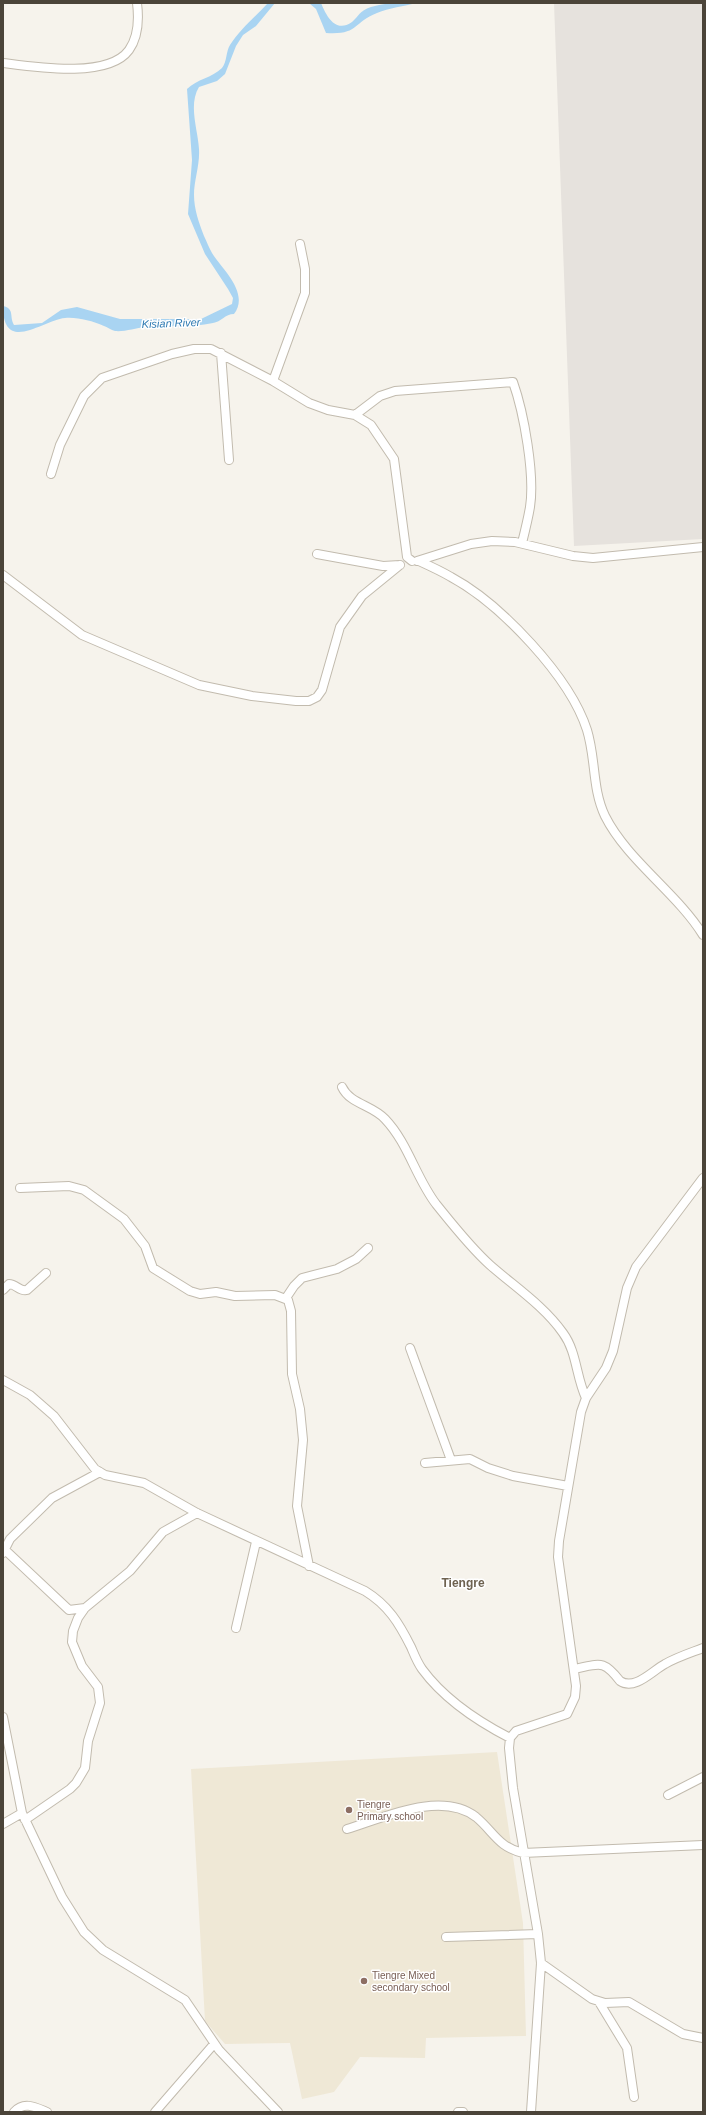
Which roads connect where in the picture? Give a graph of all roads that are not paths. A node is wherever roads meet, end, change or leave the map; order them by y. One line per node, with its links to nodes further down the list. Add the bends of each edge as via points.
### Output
1 (137, 3): 2 (street, via 139,22 135,38 129,50 116,61 102,66 47,68)
2 (3, 63)
3 (300, 244): 5 (street, via 305,269 305,293)
4 (221, 353): 5 (street); 7 (street); 8 (street, via 211,349 194,349 102,378 84,396 60,445)
5 (273, 381): 6 (street, via 309,403)
6 (354, 415): 9 (street, via 380,396 395,391 513,382 522,406 531,484 530,506); 12 (street, via 370,425 394,459 407,557)
7 (229, 460)
8 (51, 474)
9 (522, 543): 10 (street, via 573,556 593,558); 12 (street, via 492,541 471,544)
10 (703, 547)
11 (317, 554): 13 (street, via 376,565)
12 (415, 561): 13 (street); 15 (street, via 452,577 500,612 554,668 588,731 594,774 605,816)
13 (400, 565): 14 (street, via 362,596 340,627 322,690 317,697 309,701 252,696 199,685 82,635)
14 (3, 575)
15 (703, 935)
16 (342, 1087): 25 (street, via 348,1097 384,1118 398,1137 435,1202 461,1234 488,1264 545,1312 563,1333 571,1345 581,1388)
17 (703, 1178): 25 (street, via 636,1267 627,1288 613,1351 606,1368)
18 (20, 1188): 22 (street, via 69,1186 84,1190 124,1219 145,1246 153,1268 190,1291 200,1294 216,1292 235,1296 275,1295)
19 (368, 1248): 22 (street, via 356,1259 337,1269 302,1278)
20 (46, 1273): 21 (street, via 27,1290 9,1284)
21 (3, 1290)
22 (286, 1298): 33 (street, via 291,1306 292,1374 300,1409 303,1440 297,1506)
23 (410, 1348): 26 (street)
24 (3, 1380): 28 (street, via 30,1395 54,1416 85,1457)
25 (586, 1398): 29 (street, via 578,1425)
26 (451, 1460): 27 (street); 29 (street, via 470,1459 513,1476)
27 (425, 1463)
28 (100, 1472): 30 (street, via 144,1483); 32 (street, via 52,1498 10,1539)
29 (568, 1486): 37 (street, via 558,1557)
30 (197, 1513): 31 (street); 34 (street, via 163,1532 130,1571)
31 (256, 1542): 33 (street); 35 (street)
32 (4, 1550): 34 (street, via 69,1610)
33 (309, 1566): 39 (street, via 378,1600 400,1625 421,1668 439,1688 460,1708)
34 (85, 1608): 42 (street, via 73,1631 72,1642 82,1666 98,1687 100,1695 99,1710 88,1741 85,1768 70,1789)
35 (236, 1628)
36 (703, 1648): 37 (street, via 671,1661 643,1679 630,1683 620,1681 603,1665)
37 (574, 1669): 39 (street, via 575,1697 567,1714 516,1731)
38 (3, 1717): 42 (street)
39 (510, 1738): 46 (street, via 513,1788)
40 (703, 1777): 41 (street)
41 (668, 1795)
42 (24, 1816): 43 (street); 52 (street, via 62,1897 84,1932 103,1950 185,2000)
43 (3, 1824)
44 (347, 1829): 46 (street, via 410,1809 430,1805 450,1807 463,1810 475,1817 502,1845 511,1851)
45 (703, 1845): 46 (street)
46 (523, 1853): 47 (street)
47 (538, 1934): 48 (street); 49 (street)
48 (446, 1937)
49 (541, 1964): 50 (street); 61 (street)
50 (599, 2002): 51 (street, via 629,2002 683,2034); 53 (street, via 627,2048)
51 (703, 2038)
52 (214, 2044): 57 (street); 58 (street)
53 (634, 2097)
54 (28, 2109): 55 (street, via 18,2108); 56 (street)
55 (14, 2112)
56 (47, 2112)
57 (155, 2112)
58 (278, 2112)
59 (458, 2112): 60 (street)
60 (463, 2112)
61 (531, 2112)

